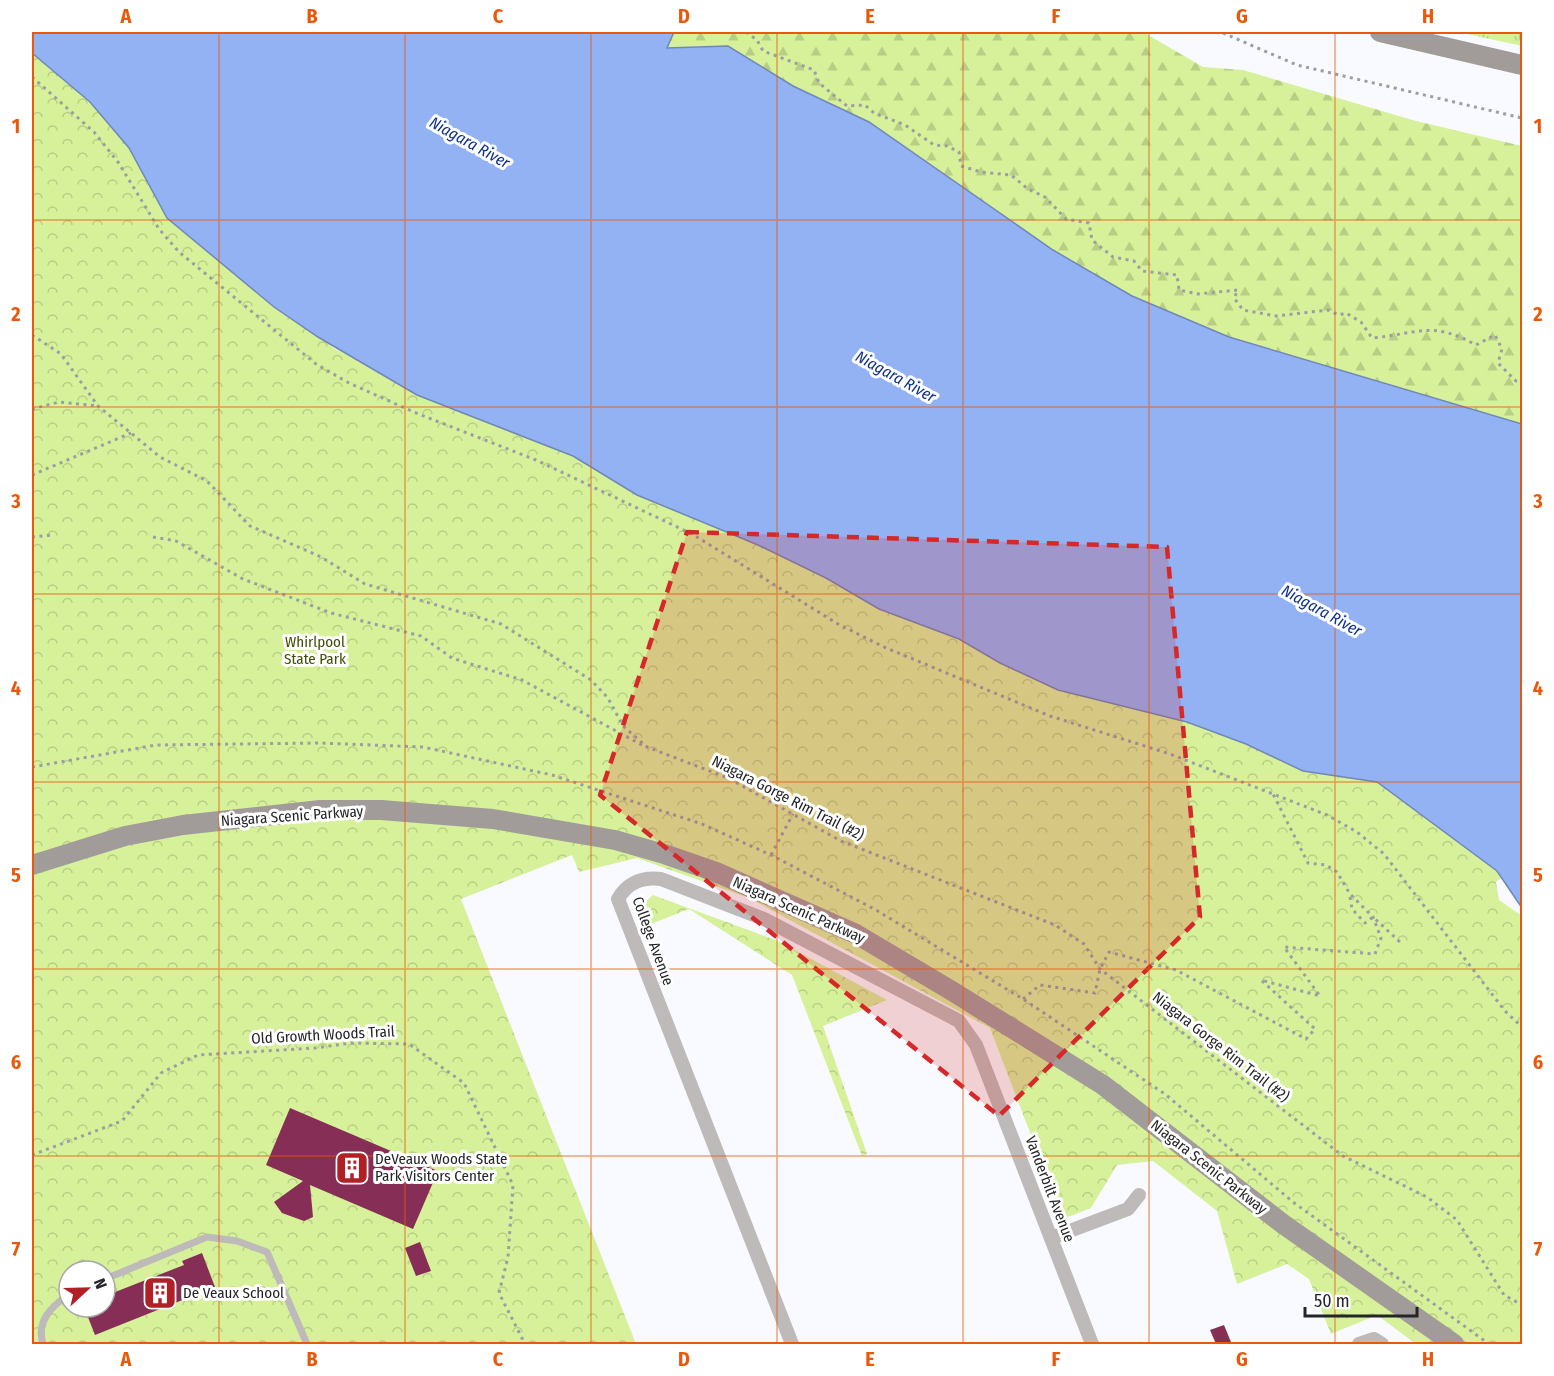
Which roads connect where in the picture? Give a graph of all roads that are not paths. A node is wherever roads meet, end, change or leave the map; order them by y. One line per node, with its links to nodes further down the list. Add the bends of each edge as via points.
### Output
1 (1380, 32): 2 (main road)
2 (1522, 65)
3 (32, 865): 15 (main road, Niagara Scenic Parkway, via 124,836 183,825 320,810 381,810 493,819 615,840 663,854 727,877 856,934 952,991 1103,1085 1283,1224)
4 (976, 1046): 6 (street, Vanderbilt Avenue); 11 (street, College Avenue, via 959,1021 764,919 661,879 645,878 625,888 618,899)
5 (1139, 1195): 6 (street, via 1128,1209)
6 (1051, 1238): 12 (street, Vanderbilt Avenue)
7 (117, 1274): 10 (lane, via 207,1237 237,1241 267,1252)
8 (57, 1303): 9 (lane, via 50,1308 39,1331)
9 (42, 1344)
10 (307, 1344)
11 (792, 1344)
12 (1092, 1344)
13 (1359, 1344): 14 (street, via 1374,1339)
14 (1382, 1344)
15 (1454, 1344)

